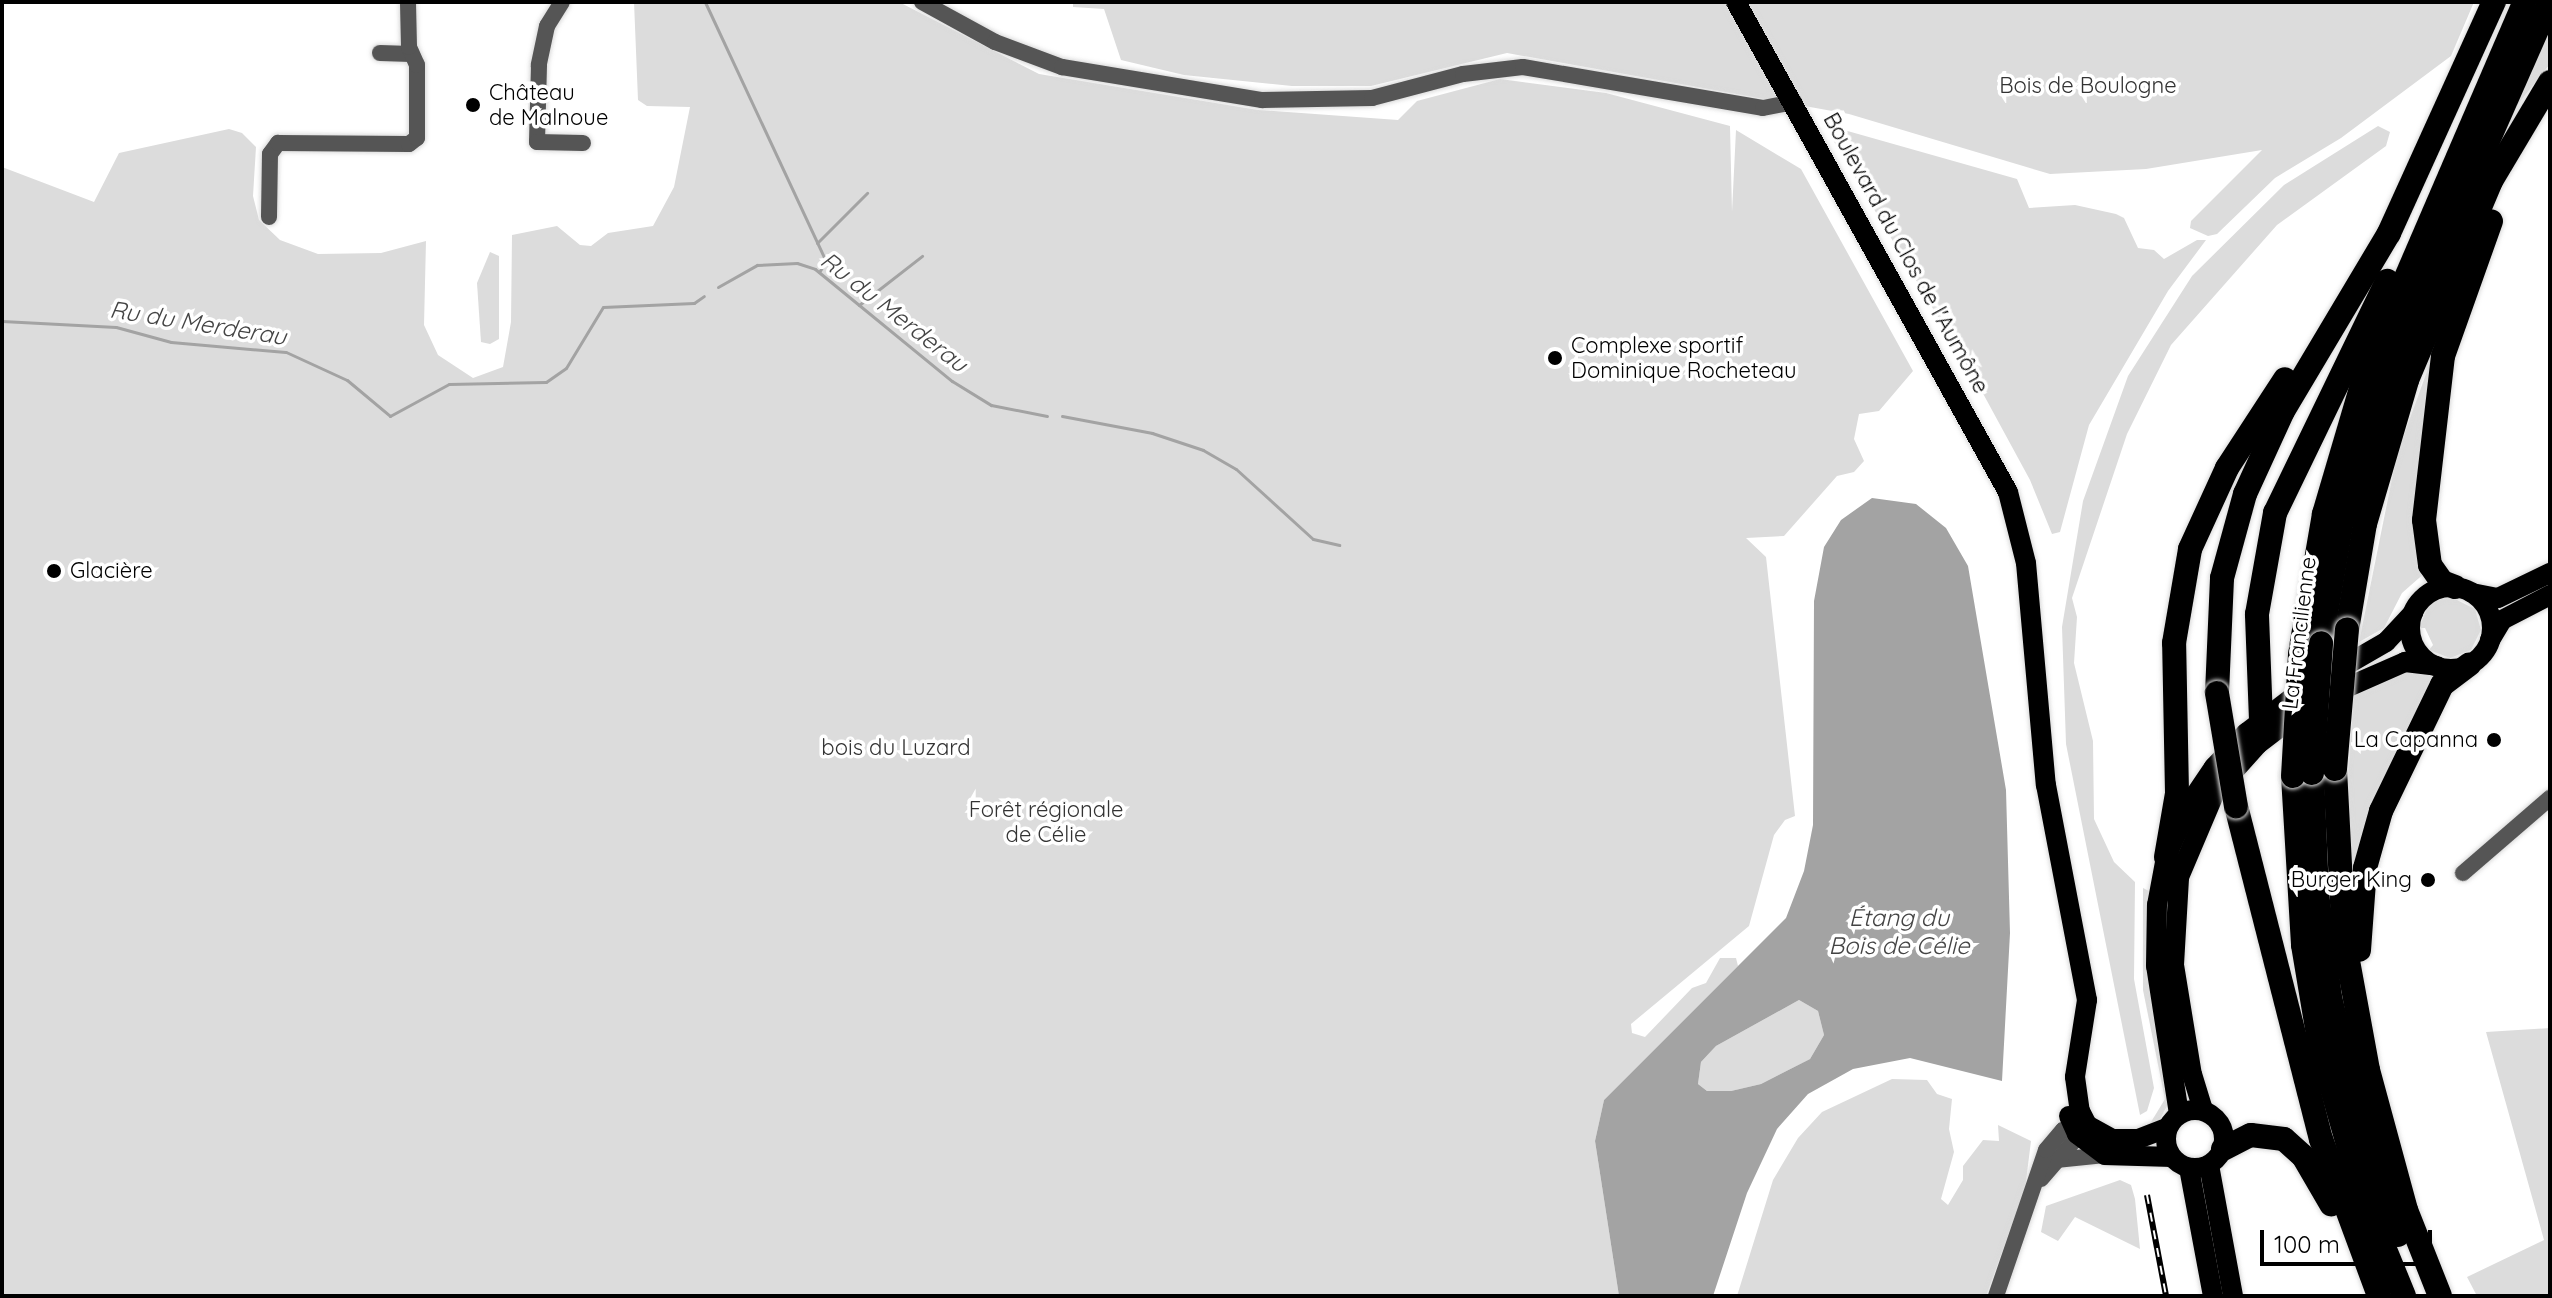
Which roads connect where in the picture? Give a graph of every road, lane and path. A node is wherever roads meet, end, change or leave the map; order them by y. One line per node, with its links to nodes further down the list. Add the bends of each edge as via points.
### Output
1 (408, 2): 9 (street)
2 (562, 2): 13 (street, via 547,26 539,65 537,142)
3 (922, 2): 11 (street, Boulevard du Clos de l'Aumône, via 995,42 1062,67 1262,100 1372,98 1463,74 1523,67 1763,108)
4 (1736, 2): 11 (main road)
5 (2494, 2): 16 (highway, via 2389,233)
6 (2525, 2): 14 (highway, La Francilienne)
7 (2549, 2): 22 (highway, La Francilienne, via 2387,370)
8 (380, 53): 9 (street)
9 (411, 54): 15 (street, via 417,65 417,138 409,144 278,143 270,154)
10 (2550, 82): 12 (highway)
11 (1794, 102): 33 (main road, Boulevard du Clos de l'Aumône, via 1969,413 2012,504 2026,563 2046,785 2087,1000 2068,1106)
12 (2534, 107): 18 (highway, via 2451,327 2438,387 2424,543 2436,576); 26 (highway, bridge, via 2491,181 2407,380 2365,524)
13 (583, 143)
14 (2446, 180): 22 (highway, La Francilienne, via 2351,415 2324,514); 25 (highway, via 2426,200 2275,513 2257,614)
15 (269, 217)
16 (2355, 292): 28 (highway, via 2335,303 2227,468 2190,549 2174,643 2177,793); 38 (highway, bridge, via 2283,411 2245,494 2222,578 2217,693 2236,806 2311,1102)
17 (2550, 573): 18 (main road, via 2508,595 2487,598)
18 (2463, 590): 20 (main road, via 2430,593); 21 (main road, via 2490,615)
19 (2550, 595): 21 (main road, via 2502,620)
20 (2413, 613): 24 (main road, via 2414,646); 25 (main road, via 2386,642 2306,687)
21 (2488, 644): 23 (main road)
22 (2310, 648): 26 (highway, La Francilienne, bridge)
23 (2469, 665): 24 (main road); 30 (highway, via 2442,685 2381,811 2363,881 2361,979)
24 (2437, 666): 31 (main road, via 2405,662 2308,706 2243,758 2204,813 2179,877 2174,931 2184,1030)
25 (2261, 720): 28 (main road, via 2206,778)
26 (2314, 773): 30 (highway); 43 (highway, La Francilienne, via 2302,931 2320,1047 2362,1193); 44 (highway, La Francilienne, via 2322,942 2343,1062 2380,1187)
27 (2550, 798): 29 (street)
28 (2166, 857): 32 (main road, via 2157,905 2156,966)
29 (2463, 873)
30 (2355, 1000): 45 (highway, via 2382,1132)
31 (2203, 1110): 32 (main road); 36 (main road, via 2220,1123)
32 (2173, 1121): 33 (main road, via 2124,1140); 36 (main road)
33 (2079, 1128): 34 (main road); 35 (street); 37 (street, via 2050,1143)
34 (2105, 1155): 35 (street); 36 (main road)
35 (2056, 1160): 37 (street)
36 (2198, 1160): 38 (highway, via 2260,1134 2294,1147 2314,1172 2343,1232); 40 (main road); 41 (main road)
37 (2037, 1182): 39 (street)
38 (2357, 1246): 42 (highway)
39 (1996, 1296)
40 (2213, 1296)
41 (2233, 1296)
42 (2379, 1296)
43 (2404, 1296)
44 (2424, 1296)
45 (2440, 1296)

